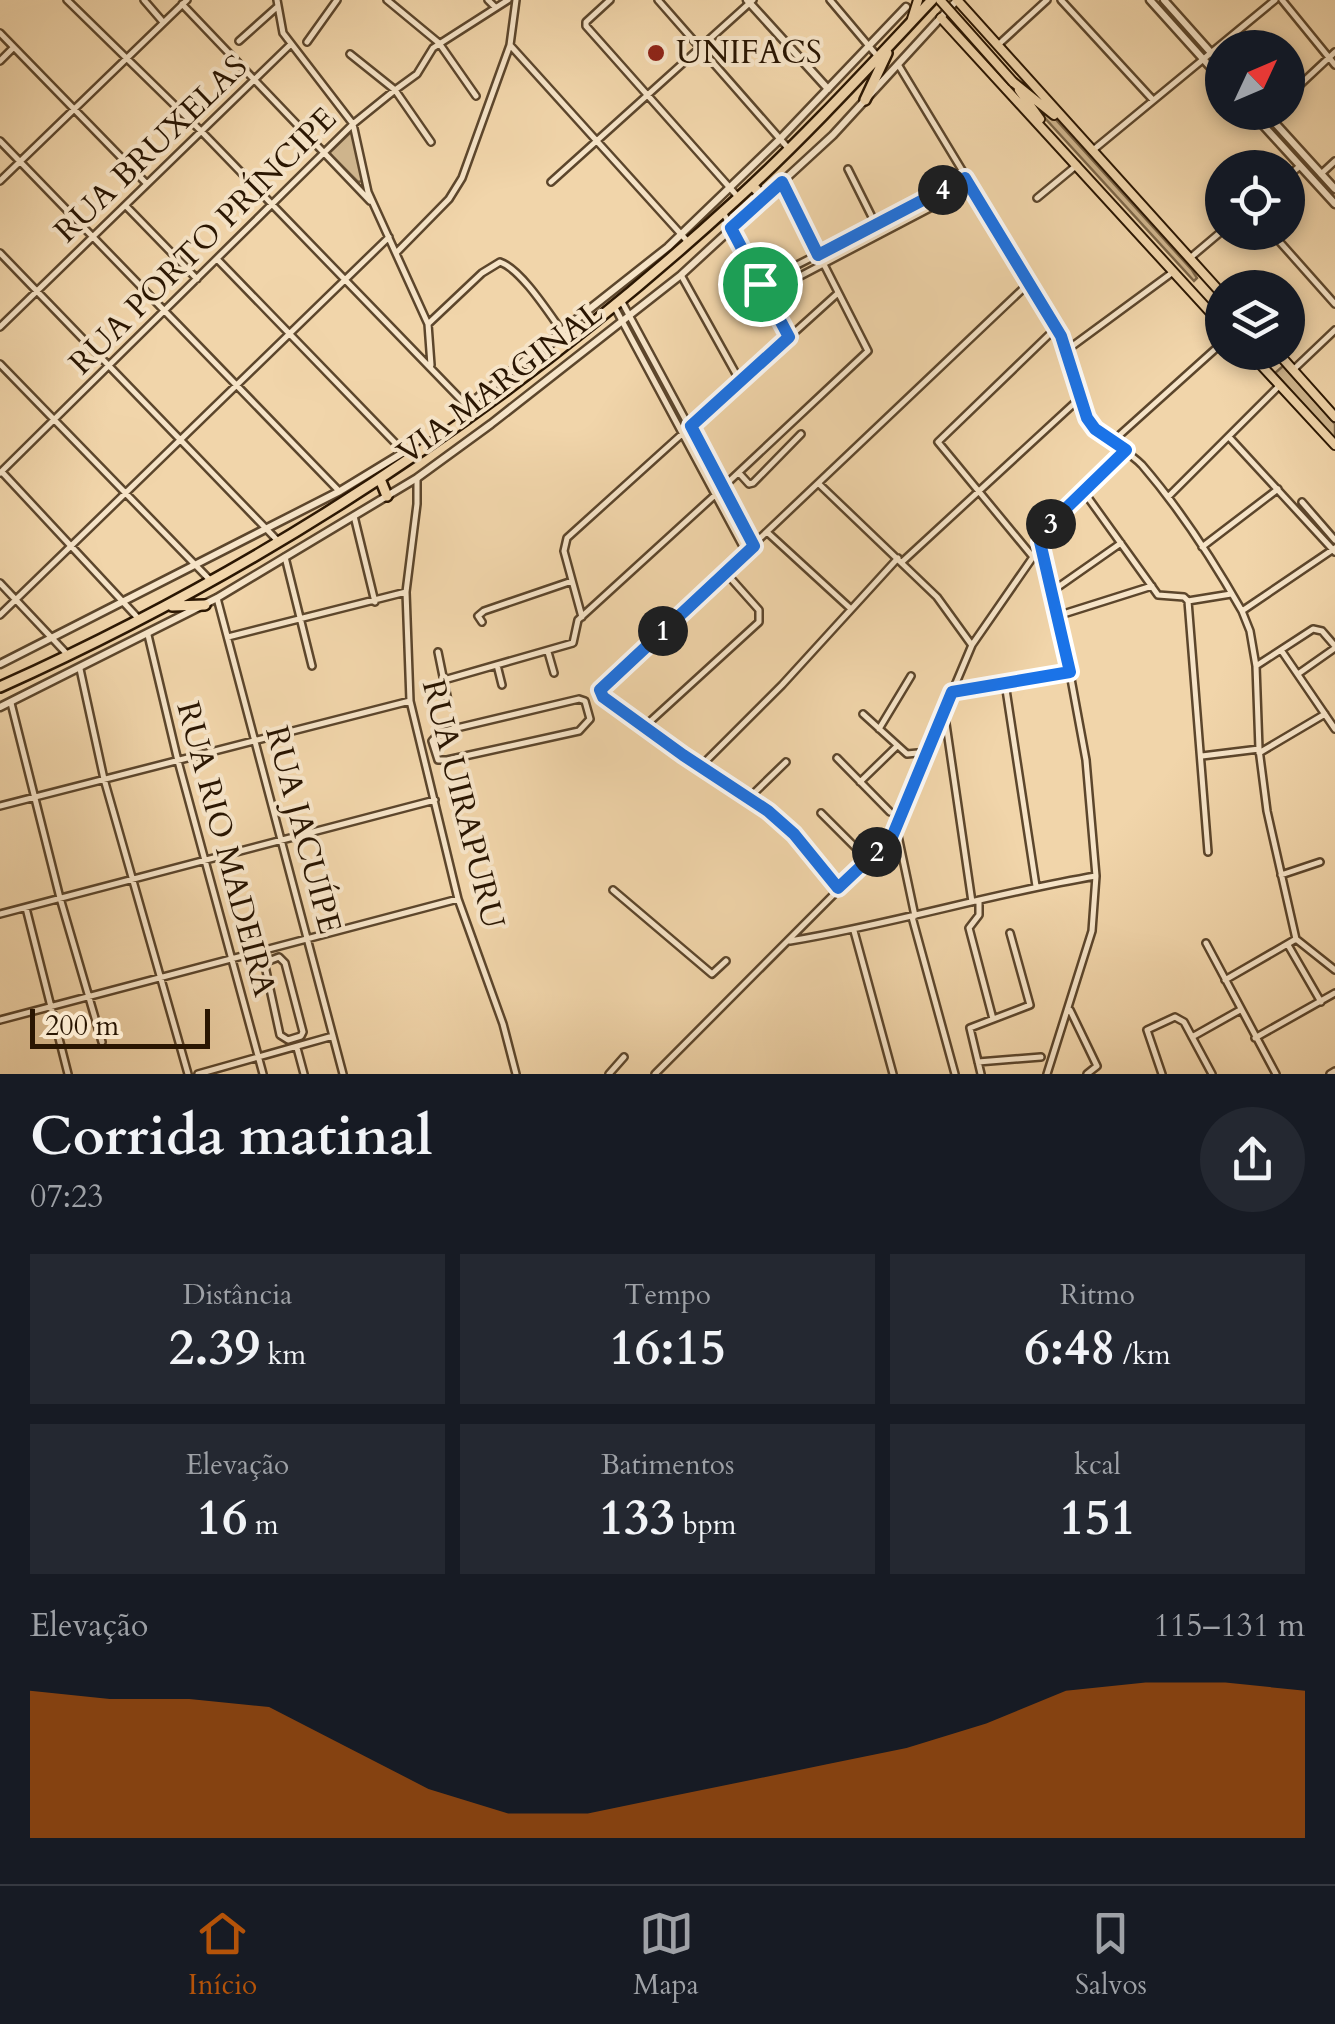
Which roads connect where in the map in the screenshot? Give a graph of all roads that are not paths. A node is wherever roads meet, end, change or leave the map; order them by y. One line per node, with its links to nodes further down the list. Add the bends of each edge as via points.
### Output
1 (68, 0): 46 (street)
2 (144, 0): 26 (street)
3 (337, 0): 34 (street)
4 (386, 0): 35 (street)
5 (488, 0): 23 (street)
6 (508, 0): 23 (street, RUA PORTO PRÍNCIPE)
7 (516, 0): 38 (street)
8 (610, 0): 59 (street, via 586,26)
9 (658, 0): 43 (street)
10 (830, 0): 39 (street)
11 (918, 0): 28 (main road)
12 (936, 0): 28 (highway); 55 (main road, bridge)
13 (957, 0): 24 (main road); 25 (street, VIA MARGINAL)
14 (1046, 0): 37 (street)
15 (1062, 0): 62 (street)
16 (1150, 0): 30 (street)
17 (1164, 0): 27 (street)
18 (1279, 0): 31 (street); 48 (street)
19 (750, 1): 43 (street); 57 (street)
20 (185, 2): 26 (street); 53 (street)
21 (277, 2): 33 (street); 36 (street)
22 (906, 7): 39 (street)
23 (496, 8): 35 (street, RUA PORTO PRÍNCIPE)
24 (968, 12): 29 (main road, via 952,12); 37 (main road)
25 (941, 18): 29 (main road); 52 (street, VIA MARGINAL)
26 (163, 22): 46 (street)
27 (1184, 22): 30 (street); 41 (street)
28 (908, 26): 40 (highway)
29 (951, 28): 69 (main road)
30 (1176, 29): 49 (street)
31 (1242, 30)
32 (0, 34): 42 (street)
33 (239, 42)
34 (307, 42)
35 (440, 43): 56 (street, RUA PORTO PRÍNCIPE); 58 (street)
36 (291, 44): 53 (street, RUA BRUXELAS); 64 (street)
37 (998, 44): 65 (main road)
38 (510, 45): 73 (street); 108 (street, via 455,191)
39 (870, 45): 47 (street); 57 (street)
40 (891, 45): 47 (highway); 61 (highway)
41 (1205, 46)
42 (13, 48): 50 (street); 63 (street)
43 (700, 48): 59 (street); 70 (street)
44 (1335, 52): 48 (street)
45 (350, 54): 56 (street)
46 (124, 58): 63 (street); 68 (street)
47 (879, 58): 60 (highway)
48 (1328, 58): 51 (street); 54 (street)
49 (1204, 60): 62 (street)
50 (0, 61)
51 (1335, 65)
52 (899, 66): 61 (street, VIA MARGINAL); 84 (street)
53 (255, 78): 68 (street, RUA BRUXELAS); 77 (street)
54 (1305, 80)
55 (1014, 82): 65 (main road); 69 (main road)
56 (395, 90): 64 (street, RUA PORTO PRÍNCIPE); 72 (street)
57 (828, 90): 60 (street); 70 (street)
58 (476, 96)
59 (648, 96): 73 (street); 91 (street)
60 (838, 100): 74 (highway)
61 (864, 100): 87 (street, VIA MARGINAL)
62 (1154, 100): 76 (street)
63 (73, 109): 78 (street); 88 (street)
64 (353, 124): 77 (street, RUA PORTO PRÍNCIPE); 98 (street)
65 (1070, 127): 76 (main road)
66 (1268, 130): 75 (street)
67 (1283, 130): 83 (street)
68 (201, 131): 88 (street, RUA BRUXELAS); 96 (street)
69 (1052, 137): 80 (main road)
70 (779, 140): 74 (street); 91 (street)
71 (0, 142): 78 (street)
72 (431, 142)
73 (597, 142): 86 (street); 105 (street)
74 (789, 150): 89 (highway)
75 (1286, 150)
76 (1092, 151): 111 (main road)
77 (325, 152): 96 (street, RUA PORTO PRÍNCIPE); 98 (street)
78 (20, 161): 85 (street); 104 (street)
79 (1335, 161): 83 (street)
80 (1076, 165): 95 (street); 114 (main road)
81 (848, 170): 101 (street)
82 (1305, 171): 97 (street)
83 (1322, 174): 92 (street)
84 (965, 178): 90 (street); 101 (street)
85 (0, 181)
86 (551, 182)
87 (782, 182): 94 (street, VIA MARGINAL); 110 (street)
88 (147, 184): 99 (street, RUA BRUXELAS)
89 (752, 185): 93 (highway); 94 (highway)
90 (970, 186): 113 (street); 119 (street)
91 (730, 187): 93 (street); 105 (street)
92 (1335, 189)
93 (739, 198): 100 (highway)
94 (764, 198): 102 (street, VIA MARGINAL)
95 (1037, 198)
96 (272, 204): 112 (street, RUA PORTO PRÍNCIPE); 117 (street)
97 (1335, 204)
98 (374, 205): 103 (street)
99 (126, 206): 104 (street, RUA BRUXELAS); 118 (street)
100 (723, 212): 102 (street); 105 (highway)
101 (876, 225): 110 (street)
102 (731, 228): 115 (street, VIA MARGINAL); 120 (street)
103 (389, 237): 108 (street); 117 (street)
104 (92, 238): 121 (street, RUA BRUXELAS); 127 (street)
105 (685, 238): 124 (highway); 135 (street)
106 (1205, 245): 111 (street)
107 (1287, 250): 125 (street)
108 (397, 252): 130 (street)
109 (0, 254): 121 (street)
110 (818, 255): 113 (street); 120 (street)
111 (1190, 258): 116 (main road)
112 (218, 260): 118 (street, RUA PORTO PRÍNCIPE); 134 (street)
113 (823, 264): 122 (street); 123 (street)
114 (1172, 272): 126 (main road); 138 (street)
115 (681, 274): 128 (street, VIA MARGINAL); 146 (street)
116 (1205, 275)
117 (345, 278): 134 (street); 143 (street)
118 (197, 279): 127 (street, RUA PORTO PRÍNCIPE)
119 (1029, 283): 131 (street); 166 (street)
120 (760, 284): 123 (street)
121 (37, 292): 132 (street, RUA BRUXELAS); 142 (street)
122 (838, 293): 136 (street); 163 (street, via 868,351)
123 (766, 294): 136 (street)
124 (618, 303): 128 (street); 129 (street); 137 (highway)
125 (1335, 304)
126 (1205, 308)
127 (164, 310): 142 (street, RUA PORTO PRÍNCIPE); 148 (street)
128 (630, 316): 129 (street, VIA MARGINAL); 153 (street)
129 (622, 323): 154 (street); 164 (street, VIA MARGINAL)
130 (428, 324): 135 (street, via 500,262); 143 (street)
131 (1056, 327): 138 (street); 169 (street, via 939,440)
132 (0, 328)
133 (1335, 330): 140 (street)
134 (290, 332): 148 (street); 161 (street)
135 (562, 332): 137 (street); 150 (street)
136 (789, 337): 146 (street)
137 (570, 341): 150 (highway)
138 (1067, 350): 149 (street)
139 (1205, 358): 158 (street)
140 (1305, 359)
141 (0, 364): 152 (street)
142 (110, 366): 152 (street, RUA PORTO PRÍNCIPE); 157 (street)
143 (432, 368): 150 (street)
144 (1266, 370): 147 (main road)
145 (1294, 370): 151 (main road)
146 (740, 381): 153 (street)
147 (1281, 385): 156 (street); 159 (main road)
148 (235, 386): 157 (street); 172 (street)
149 (1080, 397): 158 (street, via 1095,429); 169 (street)
150 (471, 409): 161 (highway)
151 (1335, 417)
152 (54, 419): 162 (street, RUA PORTO PRÍNCIPE); 171 (street)
153 (691, 426): 154 (street); 167 (street)
154 (683, 434): 173 (street); 195 (street, via 567,538)
155 (802, 434): 163 (street, via 753,483)
156 (1229, 436): 168 (street); 175 (street)
157 (181, 439): 171 (street); 178 (street)
158 (1112, 441): 160 (street)
159 (1335, 445)
160 (1126, 450): 170 (street); 175 (street)
161 (408, 455): 165 (highway); 172 (street)
162 (0, 472): 184 (street)
163 (739, 473): 167 (street)
164 (417, 478): 174 (street, VIA MARGINAL); 198 (street, RUA UIRAPURU)
165 (380, 479): 172 (highway); 174 (highway)
166 (819, 484): 179 (street); 191 (street)
167 (722, 488): 185 (street)
168 (1278, 489): 186 (street); 187 (street)
169 (976, 492): 190 (street); 191 (street)
170 (1084, 492): 182 (street); 183 (street)
171 (127, 493): 184 (street); 192 (street)
172 (344, 495): 178 (street); 181 (highway)
173 (715, 495): 188 (street); 212 (street)
174 (388, 496): 177 (street, VIA MARGINAL)
175 (1168, 497): 186 (street)
176 (1302, 502): 180 (street)
177 (354, 516): 189 (street, VIA MARGINAL); 204 (street)
178 (266, 528): 181 (street); 192 (street)
179 (767, 532): 185 (street); 207 (street)
180 (1335, 540)
181 (278, 542): 194 (highway)
182 (1040, 542): 190 (street); 199 (street)
183 (1120, 543): 197 (street); 199 (street)
184 (72, 546): 202 (street); 205 (street)
185 (754, 546): 188 (street)
186 (1202, 546): 200 (street)
187 (1334, 550): 209 (street)
188 (746, 552): 193 (street)
189 (285, 557): 201 (street, VIA MARGINAL); 214 (street)
190 (1034, 558): 219 (street)
191 (900, 560): 207 (street); 219 (street)
192 (196, 565): 194 (street); 205 (street)
193 (725, 572): 239 (street); 248 (street, via 759,610 759,622)
194 (210, 581): 208 (highway)
195 (572, 581): 212 (street); 215 (street, via 484,610)
196 (0, 583): 202 (street)
197 (1152, 586): 203 (street, via 1158,595); 211 (street)
198 (406, 592): 204 (street); 240 (street, RUA UIRAPURU)
199 (1051, 592): 211 (street)
200 (1232, 594): 203 (street); 209 (street)
201 (217, 598): 206 (street, VIA MARGINAL); 217 (street, RUA JACUÍPE)
202 (17, 600): 210 (street); 218 (street)
203 (1188, 601): 255 (street)
204 (375, 602): 214 (street)
205 (125, 603): 213 (street); 218 (street)
206 (204, 604): 208 (highway); 216 (street, VIA MARGINAL)
207 (851, 609): 259 (street)
208 (155, 611): 213 (highway)
209 (1242, 611): 228 (street)
210 (0, 615)
211 (1056, 616): 230 (street)
212 (582, 617): 223 (street, via 573,643)
213 (140, 619): 224 (highway)
214 (300, 620): 217 (street); 227 (street)
215 (482, 622)
216 (148, 634): 229 (street, VIA MARGINAL); 257 (street, RUA RIO MADEIRA)
217 (228, 637): 251 (street, RUA JACUÍPE)
218 (54, 638): 224 (street); 225 (street)
219 (972, 644): 238 (street)
220 (1335, 647): 221 (street, via 1315,629); 232 (street)
221 (1281, 650): 228 (street); 232 (street)
222 (438, 652): 234 (street)
223 (548, 652): 226 (street); 231 (street)
224 (69, 656): 237 (highway)
225 (0, 664)
226 (497, 665): 234 (street); 236 (street)
227 (312, 666)
228 (1256, 666): 253 (street)
229 (80, 669): 243 (street, VIA MARGINAL); 260 (street)
230 (1070, 672): 235 (street); 275 (street)
231 (554, 673)
232 (1298, 674): 247 (street)
233 (911, 676): 250 (street)
234 (444, 680): 241 (street)
235 (1005, 684): 238 (street); 277 (street)
236 (502, 685)
237 (0, 687)
238 (952, 692): 245 (street)
239 (602, 694): 242 (street); 248 (street)
240 (410, 701): 251 (street); 264 (street, RUA UIRAPURU)
241 (448, 701)
242 (586, 701): 242 (street, via 440,732 432,741 434,754 447,760 578,730 590,722)
243 (11, 703): 244 (street, VIA MARGINAL); 262 (street)
244 (0, 707)
245 (945, 713): 254 (street); 282 (street)
246 (862, 714): 250 (street)
247 (1325, 714): 249 (street); 253 (street)
248 (644, 727): 259 (street)
249 (1335, 729)
250 (879, 730): 252 (street)
251 (256, 742): 257 (street); 269 (street, RUA JACUÍPE)
252 (896, 747): 254 (street, via 909,755); 261 (street)
253 (1259, 751): 255 (street); 274 (street)
254 (928, 752): 268 (street)
255 (1201, 756): 270 (street)
256 (838, 758): 261 (street)
257 (178, 761): 260 (street); 272 (street, RUA RIO MADEIRA)
258 (786, 762): 263 (street)
259 (700, 767): 263 (street)
260 (104, 780): 262 (street); 276 (street)
261 (860, 782): 266 (street)
262 (35, 797): 265 (street); 280 (street)
263 (750, 798): 278 (street, via 794,834)
264 (435, 800): 269 (street); 281 (street, RUA UIRAPURU)
265 (0, 806)
266 (890, 812)
267 (821, 813): 271 (street)
268 (896, 828): 271 (street); 285 (street)
269 (283, 838): 272 (street); 288 (street, RUA JACUÍPE)
270 (1208, 852)
271 (868, 860): 278 (street)
272 (206, 862): 276 (street); 294 (street, RUA RIO MADEIRA)
273 (1320, 862): 274 (street)
274 (1282, 875): 289 (street)
275 (1096, 876): 277 (street); 304 (street, via 1092,931)
276 (134, 880): 280 (street); 298 (street)
277 (1036, 886): 282 (street)
278 (838, 888): 290 (street)
279 (613, 890): 296 (street, via 712,974)
280 (60, 898): 283 (street); 301 (street)
281 (458, 899): 288 (street); 324 (street, RUA UIRAPURU)
282 (976, 901): 285 (street); 306 (street, via 980,914 969,928)
283 (26, 908): 284 (street); 303 (street)
284 (0, 914)
285 (914, 917): 286 (street); 328 (street)
286 (854, 931): 290 (street); 327 (street)
287 (1010, 933): 306 (street, via 1030,1005)
288 (309, 939): 293 (street); 308 (street, RUA JACUÍPE)
289 (1296, 939): 292 (street); 297 (street)
290 (788, 941): 326 (street)
291 (1206, 943): 299 (street)
292 (1288, 945): 299 (street); 302 (street)
293 (271, 948): 294 (street); 295 (street)
294 (232, 958): 298 (street); 315 (street, RUA RIO MADEIRA)
295 (273, 958): 295 (street, via 265,966 280,1035 288,1040 304,1032 285,963)
296 (726, 961)
297 (1335, 970)
298 (159, 976): 301 (street); 319 (street)
299 (1225, 980): 305 (street)
300 (1335, 993): 302 (street)
301 (90, 996): 303 (street); 311 (street)
302 (1321, 1002): 310 (street)
303 (51, 1006): 307 (street); 318 (street)
304 (1068, 1008): 330 (street); 331 (street, via 1097,1066)
305 (1240, 1010): 309 (street); 310 (street)
306 (993, 1019): 316 (street, via 969,1029)
307 (0, 1020)
308 (333, 1036): 312 (street); 323 (street, RUA JACUÍPE)
309 (1192, 1037): 332 (street, via 1180,1018 1150,1026); 333 (street)
310 (1256, 1038): 334 (street)
311 (102, 1042)
312 (297, 1048): 315 (street); 322 (street)
313 (624, 1057): 325 (street)
314 (1041, 1057): 316 (street)
315 (259, 1058): 317 (street); 321 (street, RUA RIO MADEIRA)
316 (978, 1062): 329 (street)
317 (226, 1071): 320 (street)
318 (68, 1074)
319 (188, 1074)
320 (198, 1074)
321 (263, 1074)
322 (304, 1074)
323 (343, 1074)
324 (516, 1074)
325 (610, 1074)
326 (655, 1074)
327 (893, 1074)
328 (954, 1074)
329 (981, 1074)
330 (1047, 1074)
331 (1087, 1074)
332 (1162, 1074)
333 (1212, 1074)
334 (1276, 1074)

